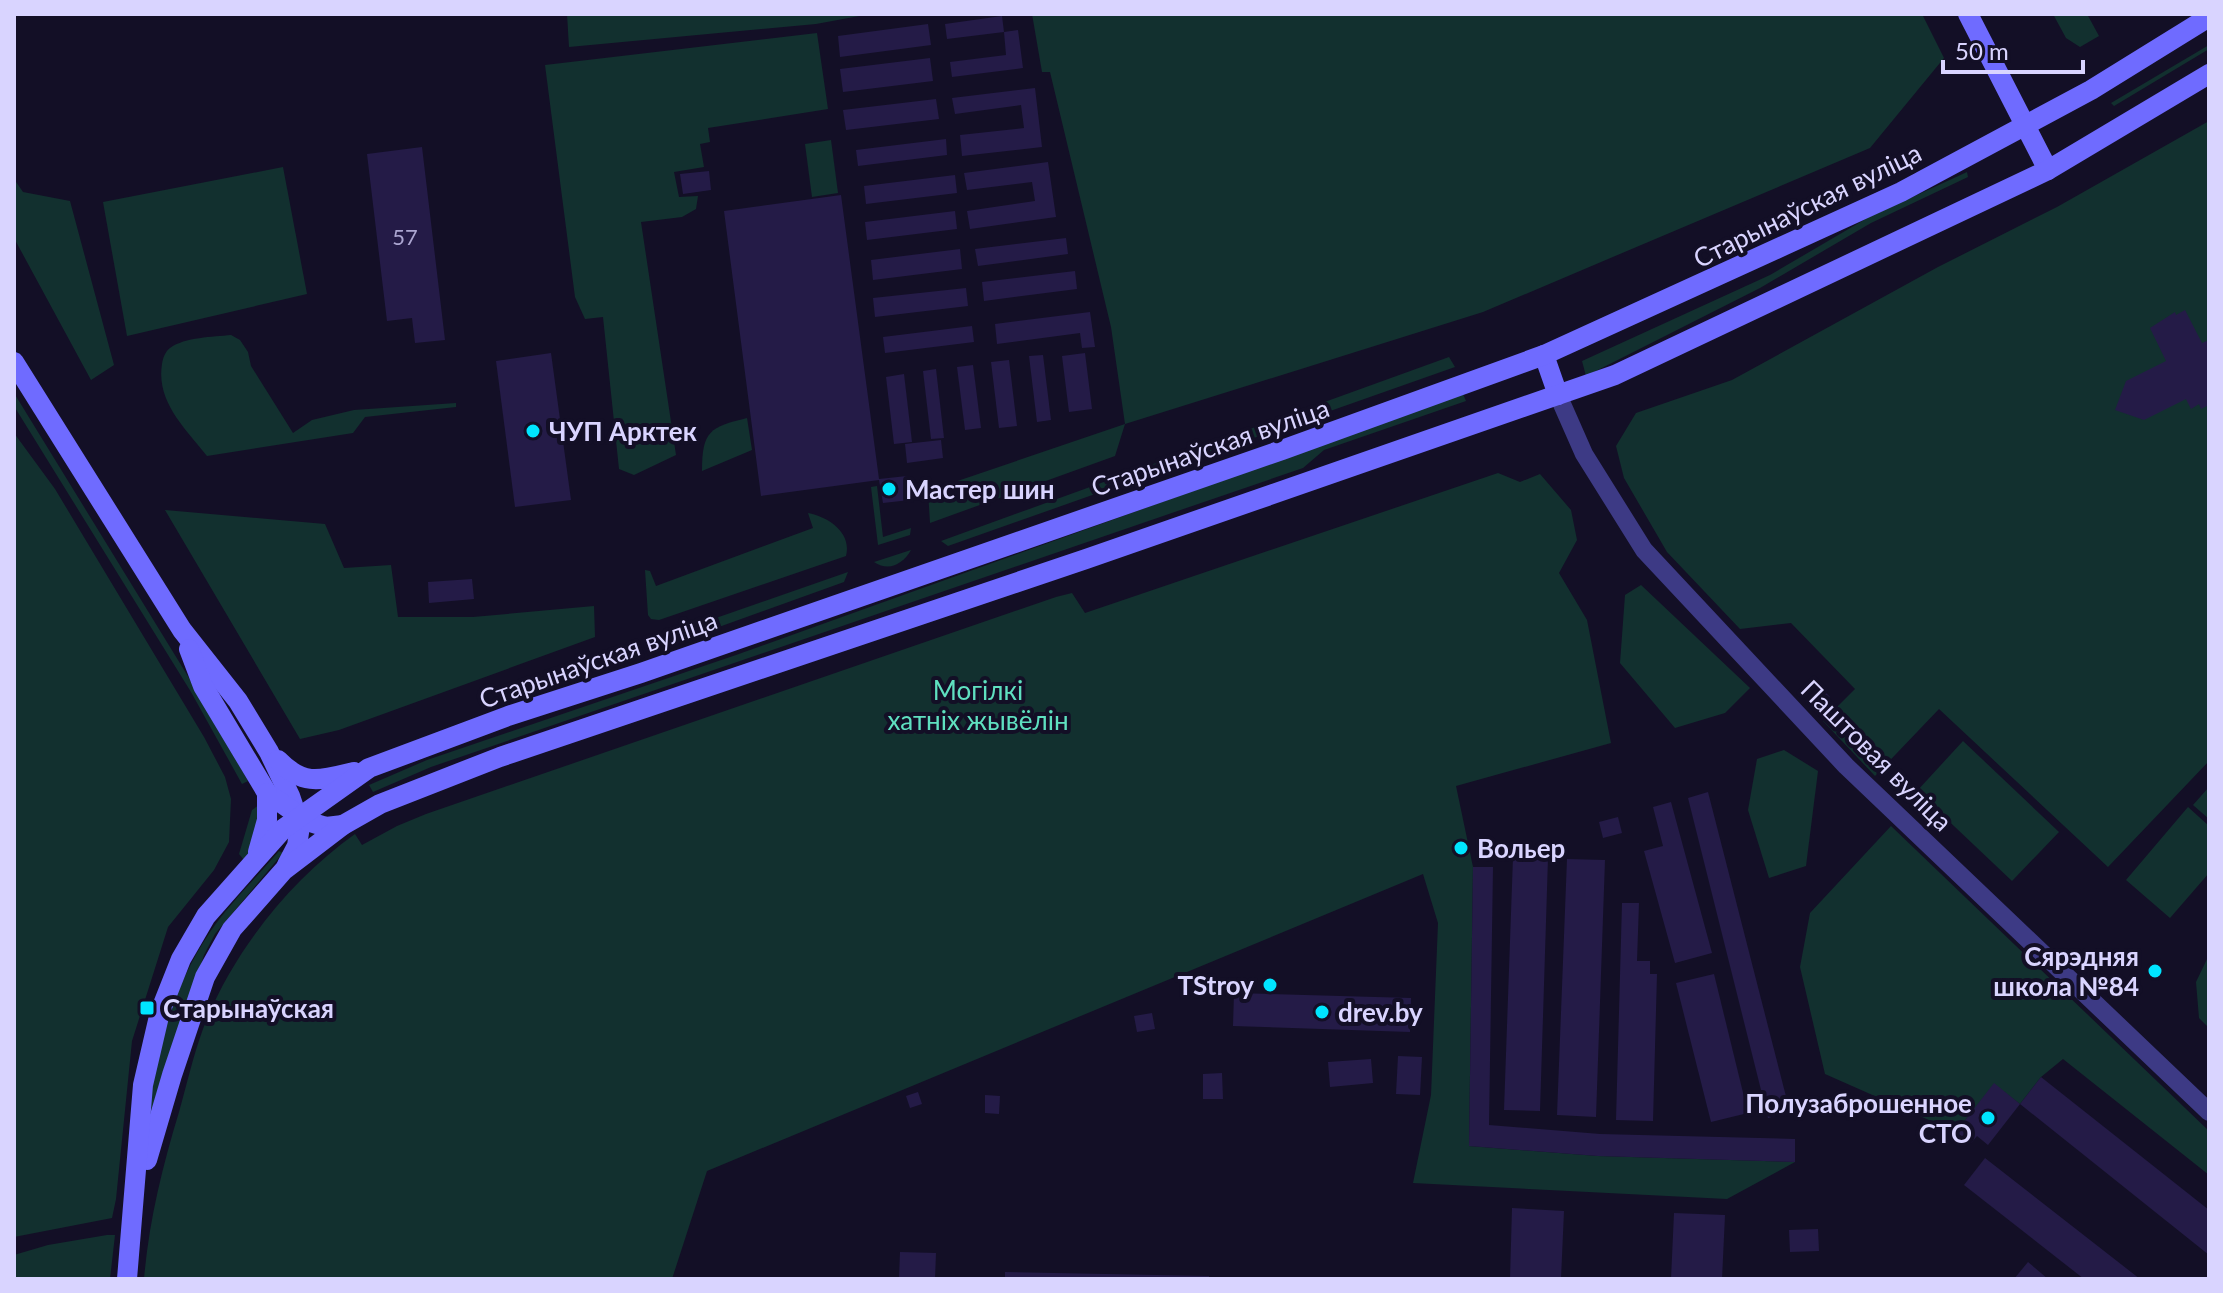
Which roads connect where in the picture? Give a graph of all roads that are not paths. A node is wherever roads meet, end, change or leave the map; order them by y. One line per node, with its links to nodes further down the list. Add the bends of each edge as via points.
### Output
1 (1968, 14): 4 (main road)
2 (2209, 17): 4 (main road, Старынаўская вуліца, via 2101,85)
3 (2209, 74): 5 (main road, Старынаўская вуліца)
4 (2024, 125): 5 (main road); 6 (main road, Старынаўская вуліца, via 1901,192)
5 (2048, 170): 8 (main road, Старынаўская вуліца, via 1615,375)
6 (1544, 355): 8 (main road); 11 (main road, Старынаўская вуліца)
7 (14, 362): 9 (main road)
8 (1558, 395): 14 (main road, Старынаўская вуліца, via 500,757 380,804); 17 (street, Паштовая вуліца, via 1584,454 1644,550 1846,766)
9 (182, 630): 10 (main road, via 238,701); 12 (main road, via 203,686)
10 (269, 752): 11 (main road, via 310,781); 13 (main road)
11 (369, 768): 13 (main road, Старынаўская вуліца)
12 (267, 793): 13 (main road); 15 (main road, via 267,820)
13 (297, 816): 14 (main road, via 317,825); 15 (main road, Старынаўская вуліца); 16 (main road, via 297,846)
14 (343, 825): 16 (main road, Старынаўская вуліца)
15 (257, 857): 18 (main road, Старынаўская вуліца, via 192,938 160,1012 143,1085)
16 (284, 870): 18 (main road, Старынаўская вуліца, via 232,929 205,977)
17 (2209, 1112)
18 (134, 1211): 19 (main road, Старынаўская вуліца)
19 (127, 1279)

